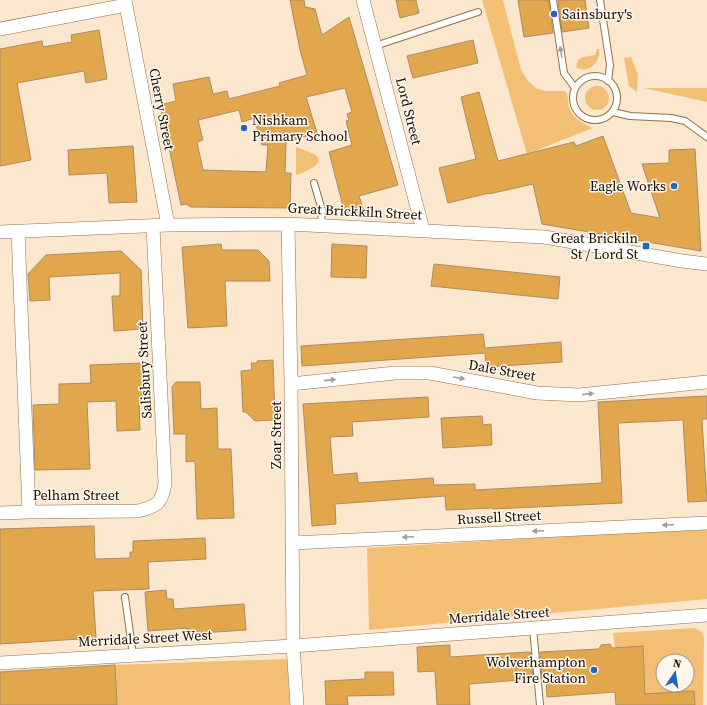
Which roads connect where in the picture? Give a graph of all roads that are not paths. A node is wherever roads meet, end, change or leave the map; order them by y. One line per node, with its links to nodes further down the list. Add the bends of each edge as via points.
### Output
1 (363, 0): 7 (street, Lord Street)
2 (553, 0): 9 (lane, one-way to 2, via 564,73)
3 (600, 0): 8 (lane, via 610,65)
4 (125, 3): 6 (street); 14 (street, Cherry Street)
5 (478, 12): 7 (lane)
6 (0, 29)
7 (375, 46): 17 (street, Lord Street)
8 (608, 81): 9 (lane, via 605,78 591,76); 10 (lane, via 617,97)
9 (575, 88): 10 (lane, via 575,109 586,119 601,120)
10 (613, 112): 11 (lane, via 685,121)
11 (707, 137)
12 (314, 183): 15 (lane, via 322,210)
13 (288, 224): 14 (street, Great Brickkiln Street); 15 (street, Great Brickkiln Street); 22 (street, Zoar Street)
14 (168, 225): 16 (street, Great Brickkiln Street)
15 (321, 225): 17 (street, Great Brickkiln Street)
16 (152, 226): 18 (street, Great Brickkiln Street); 23 (street, Salisbury Street, via 165,483 164,494)
17 (423, 230): 20 (street, Great Brickkiln Street, via 544,237)
18 (18, 231): 19 (street, Great Brickkiln Street); 24 (street)
19 (0, 232)
20 (707, 264)
21 (707, 382): 22 (street, Dale Street, one-way to 21, via 395,373 430,373 537,393 579,395)
22 (291, 384): 27 (street, Zoar Street)
23 (153, 508): 24 (street, Pelham Street, via 138,511)
24 (29, 512): 25 (street, Pelham Street)
25 (0, 513)
26 (707, 523): 27 (street, Russell Street, one-way to 27)
27 (292, 543): 31 (street, Zoar Street)
28 (125, 597): 32 (lane)
29 (707, 615): 30 (street, Merridale Street)
30 (533, 628): 31 (street, Merridale Street); 35 (lane)
31 (292, 646): 32 (street, Merridale Street West); 34 (street, Zoar Street)
32 (133, 655): 33 (street, Merridale Street West)
33 (0, 663)
34 (297, 705)
35 (540, 705)

